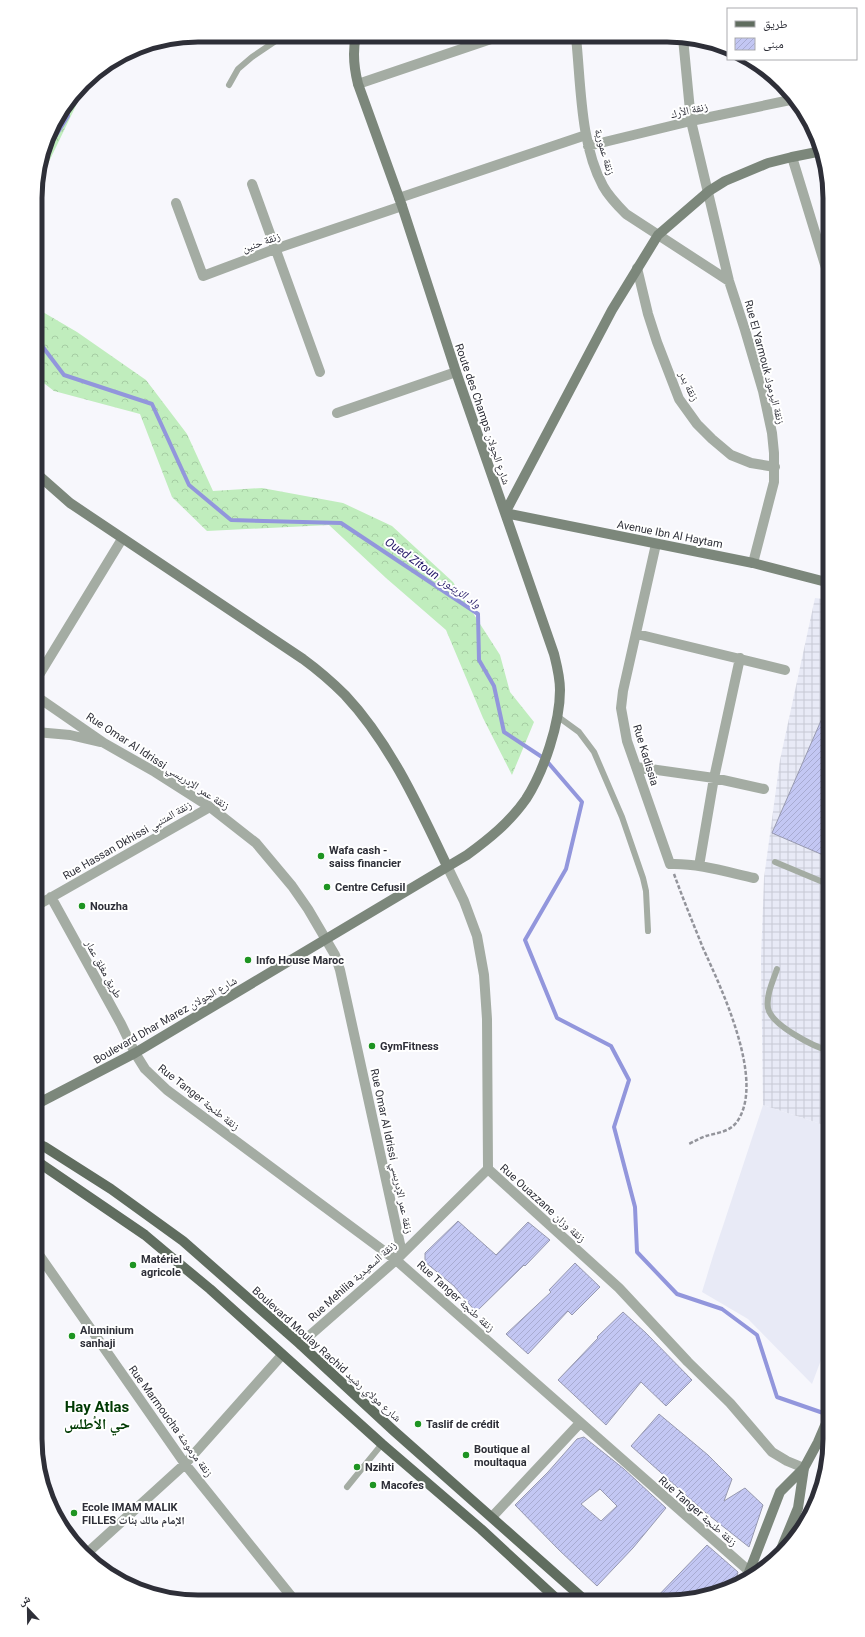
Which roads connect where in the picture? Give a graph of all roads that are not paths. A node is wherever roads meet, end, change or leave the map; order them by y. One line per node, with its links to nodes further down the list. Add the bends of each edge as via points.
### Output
1 (273, 42): 7 (lane, via 238,69)
2 (355, 42): 6 (street, Route des Champs شارع الجولان, via 353,62)
3 (482, 42): 6 (street)
4 (577, 42): 10 (street, زنقة عمورية)
5 (683, 43): 9 (street, Rue El Yarmouk زنقة اليرموك)
6 (358, 84): 16 (street, Route des Champs شارع الجولان)
7 (229, 85)
8 (789, 100): 9 (street, زنقة الأرك)
9 (691, 122): 11 (street, زنقة الأرك); 15 (street, Rue El Yarmouk زنقة اليرموك)
10 (586, 135): 11 (street, زنقة عمورية); 16 (street)
11 (588, 146): 18 (street, زنقة عمورية, via 595,170 613,201 626,214)
12 (816, 152): 13 (street)
13 (792, 156): 15 (street, via 749,170); 20 (street)
14 (252, 184): 19 (street)
15 (709, 192): 18 (street); 22 (street, Rue El Yarmouk زنقة اليرموك)
16 (400, 202): 19 (street, زنقة حنين); 24 (street, Route des Champs شارع الجولان)
17 (176, 203): 19 (street, زنقة حنين, via 203,276)
18 (658, 235): 21 (street); 22 (street, زنقة عمورية)
19 (275, 249): 23 (street)
20 (823, 258)
21 (637, 268): 26 (street, زنقة بدر, via 650,321 680,399 697,424 731,455 751,463); 28 (street, via 578,370)
22 (729, 281): 26 (street, Rue El Yarmouk زنقة اليرموك, via 763,391 772,433)
23 (320, 372)
24 (456, 372): 25 (street); 28 (street, Route des Champs شارع الجولان)
25 (337, 413)
26 (775, 467): 31 (street, Rue El Yarmouk زنقة اليرموك, via 774,482)
27 (42, 478): 29 (street, via 70,503)
28 (505, 513): 30 (street, Avenue Ibn Al Haytam); 38 (street, Route des Champs شارع الجولان, via 559,672)
29 (122, 539): 35 (street); 46 (street, via 303,659 345,694 387,751 416,801)
30 (656, 544): 31 (street, Avenue Ibn Al Haytam); 33 (street, Rue Kadissia)
31 (753, 563): 32 (street, Avenue Ibn Al Haytam)
32 (823, 581)
33 (637, 634): 34 (street); 41 (street, Rue Kadissia, via 621,708 627,741)
34 (740, 658): 36 (street); 42 (street)
35 (42, 670)
36 (785, 670)
37 (42, 700): 40 (street, Rue Omar Al Idrissi زنقة عمر الإدريسي)
38 (557, 716): 46 (street, Route des Champs شارع الجولان, via 546,757 526,798 504,826 487,841); 52 (lane, via 579,732 594,752 622,817 646,891)
39 (42, 733): 40 (street, via 70,735)
40 (104, 743): 44 (street, Rue Omar Al Idrissi زنقة عمر الإدريسي)
41 (636, 767): 42 (street); 47 (street, Rue Kadissia, via 670,864)
42 (714, 778): 43 (street); 47 (street)
43 (764, 789)
44 (210, 807): 50 (street, Rue Hassan Dkhissi زنقة المتنبي); 53 (street, Rue Omar Al Idrissi زنقة عمر الإدريسي, via 256,843 275,864)
45 (775, 862): 49 (lane)
46 (447, 866): 53 (street, Boulevard Dhar Marez شارع الجولان); 60 (street, Rue Ouazzane زنقة وزان, via 477,936 484,975 487,1019)
47 (699, 866): 48 (street)
48 (754, 878)
49 (823, 882)
50 (51, 897): 51 (street, Rue Hassan Dkhissi زنقة المتنبي); 56 (street, طريق مغلق عمار)
51 (42, 902)
52 (648, 931)
53 (326, 939): 56 (street, Boulevard Dhar Marez شارع الجولان); 61 (street, Rue Omar Al Idrissi زنقة عمر الإدريسي, via 335,955 345,986)
54 (777, 969): 55 (lane, via 770,988 768,1008 772,1017 781,1026)
55 (823, 1049)
56 (135, 1054): 57 (street, Boulevard Dhar Marez شارع الجولان); 61 (street, Rue Tanger زنقة طنجة, via 145,1069 167,1090)
57 (42, 1101)
58 (42, 1146): 63 (main road, Boulevard Moulay Rachid شارع مولاي رشيد, via 111,1189 183,1241)
59 (42, 1165): 64 (main road, via 145,1235 210,1289)
60 (488, 1169): 61 (street, Rue Mehilia زنقة السعيدية); 69 (street, Rue Ouazzane زنقة وزان, via 618,1288 730,1403 772,1452)
61 (399, 1257): 63 (street, Rue Mehilia زنقة السعيدية); 65 (street, Rue Tanger زنقة طنجة)
62 (42, 1259): 68 (street, Rue Marmoucha زنقة مرموشة)
63 (300, 1344): 71 (main road, Boulevard Moulay Rachid شارع مولاي رشيد, via 394,1431)
64 (282, 1355): 67 (main road); 68 (street)
65 (580, 1423): 71 (street); 75 (street, Rue Tanger زنقة طنجة)
66 (823, 1430): 69 (street)
67 (382, 1444): 70 (lane); 77 (main road, via 481,1529)
68 (185, 1464): 73 (street); 76 (street, Rue Marmoucha زنقة مرموشة)
69 (804, 1468): 72 (street, via 798,1508); 74 (street, via 780,1492)
70 (347, 1487)
71 (492, 1516): 78 (main road, Boulevard Moulay Rachid شارع مولاي رشيد)
72 (784, 1542)
73 (90, 1551)
74 (750, 1571)
75 (745, 1574)
76 (290, 1595)
77 (552, 1595)
78 (579, 1595)

